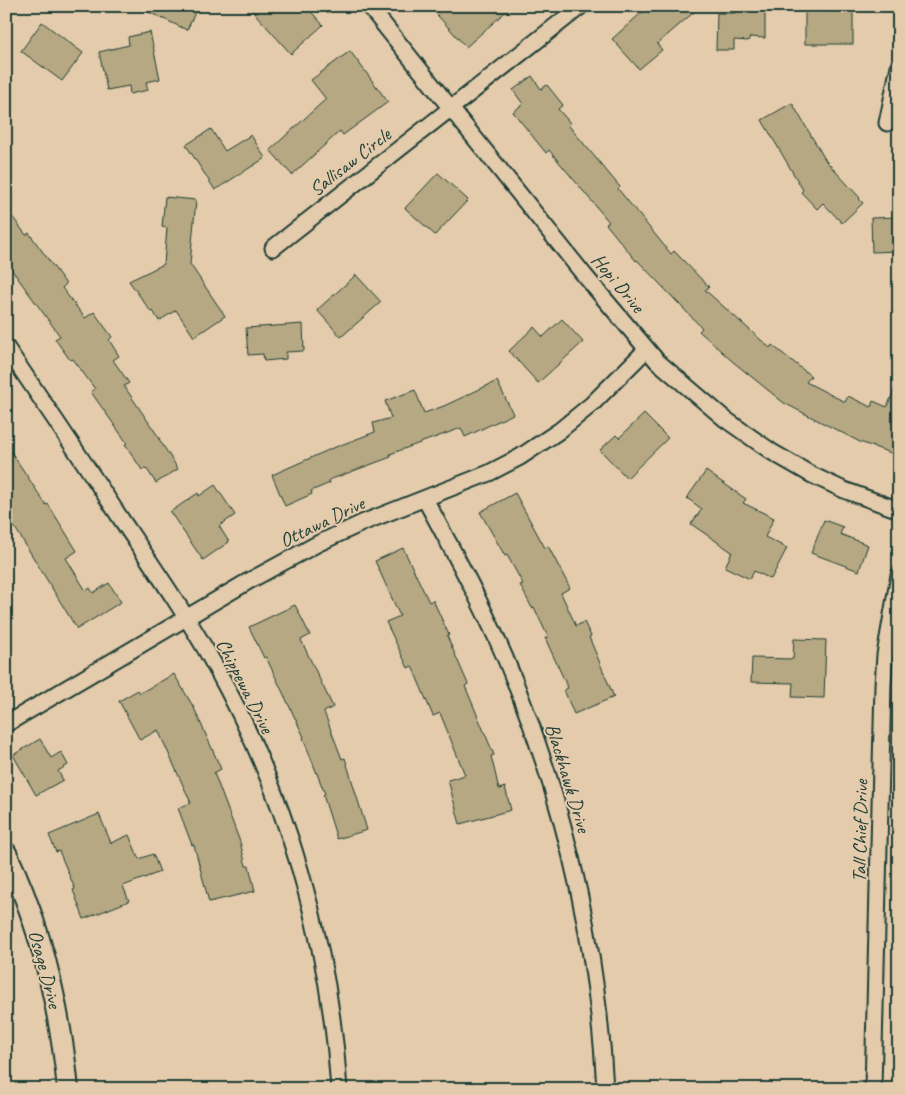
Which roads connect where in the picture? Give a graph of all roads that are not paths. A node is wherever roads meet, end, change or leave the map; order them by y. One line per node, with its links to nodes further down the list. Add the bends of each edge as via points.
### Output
1 (369, 6): 4 (street, Hopi Drive)
2 (581, 6): 4 (street, Sallisaw Circle)
3 (899, 66): 5 (street)
4 (452, 108): 6 (street, Sallisaw Circle); 8 (street, Hopi Drive)
5 (887, 123)
6 (273, 248)
7 (6, 347): 12 (street, Chippewa Drive)
8 (647, 349): 9 (street, Ottawa Drive, via 592,404 559,431 489,473); 10 (street, Hopi Drive, via 724,419 772,452 844,490)
9 (425, 499): 12 (street, Ottawa Drive, via 317,544); 17 (street, Blackhawk Drive, via 485,614 514,680 561,820 592,963)
10 (899, 510)
11 (899, 575): 18 (street, Tall Chief Drive, via 883,685)
12 (186, 618): 13 (street, Ottawa Drive); 16 (street, Chippewa Drive, via 245,727 290,839 327,985)
13 (6, 724)
14 (6, 853): 15 (street, Osage Drive, via 30,914 56,1004)
15 (68, 1089)
16 (339, 1089)
17 (604, 1089)
18 (874, 1089)

